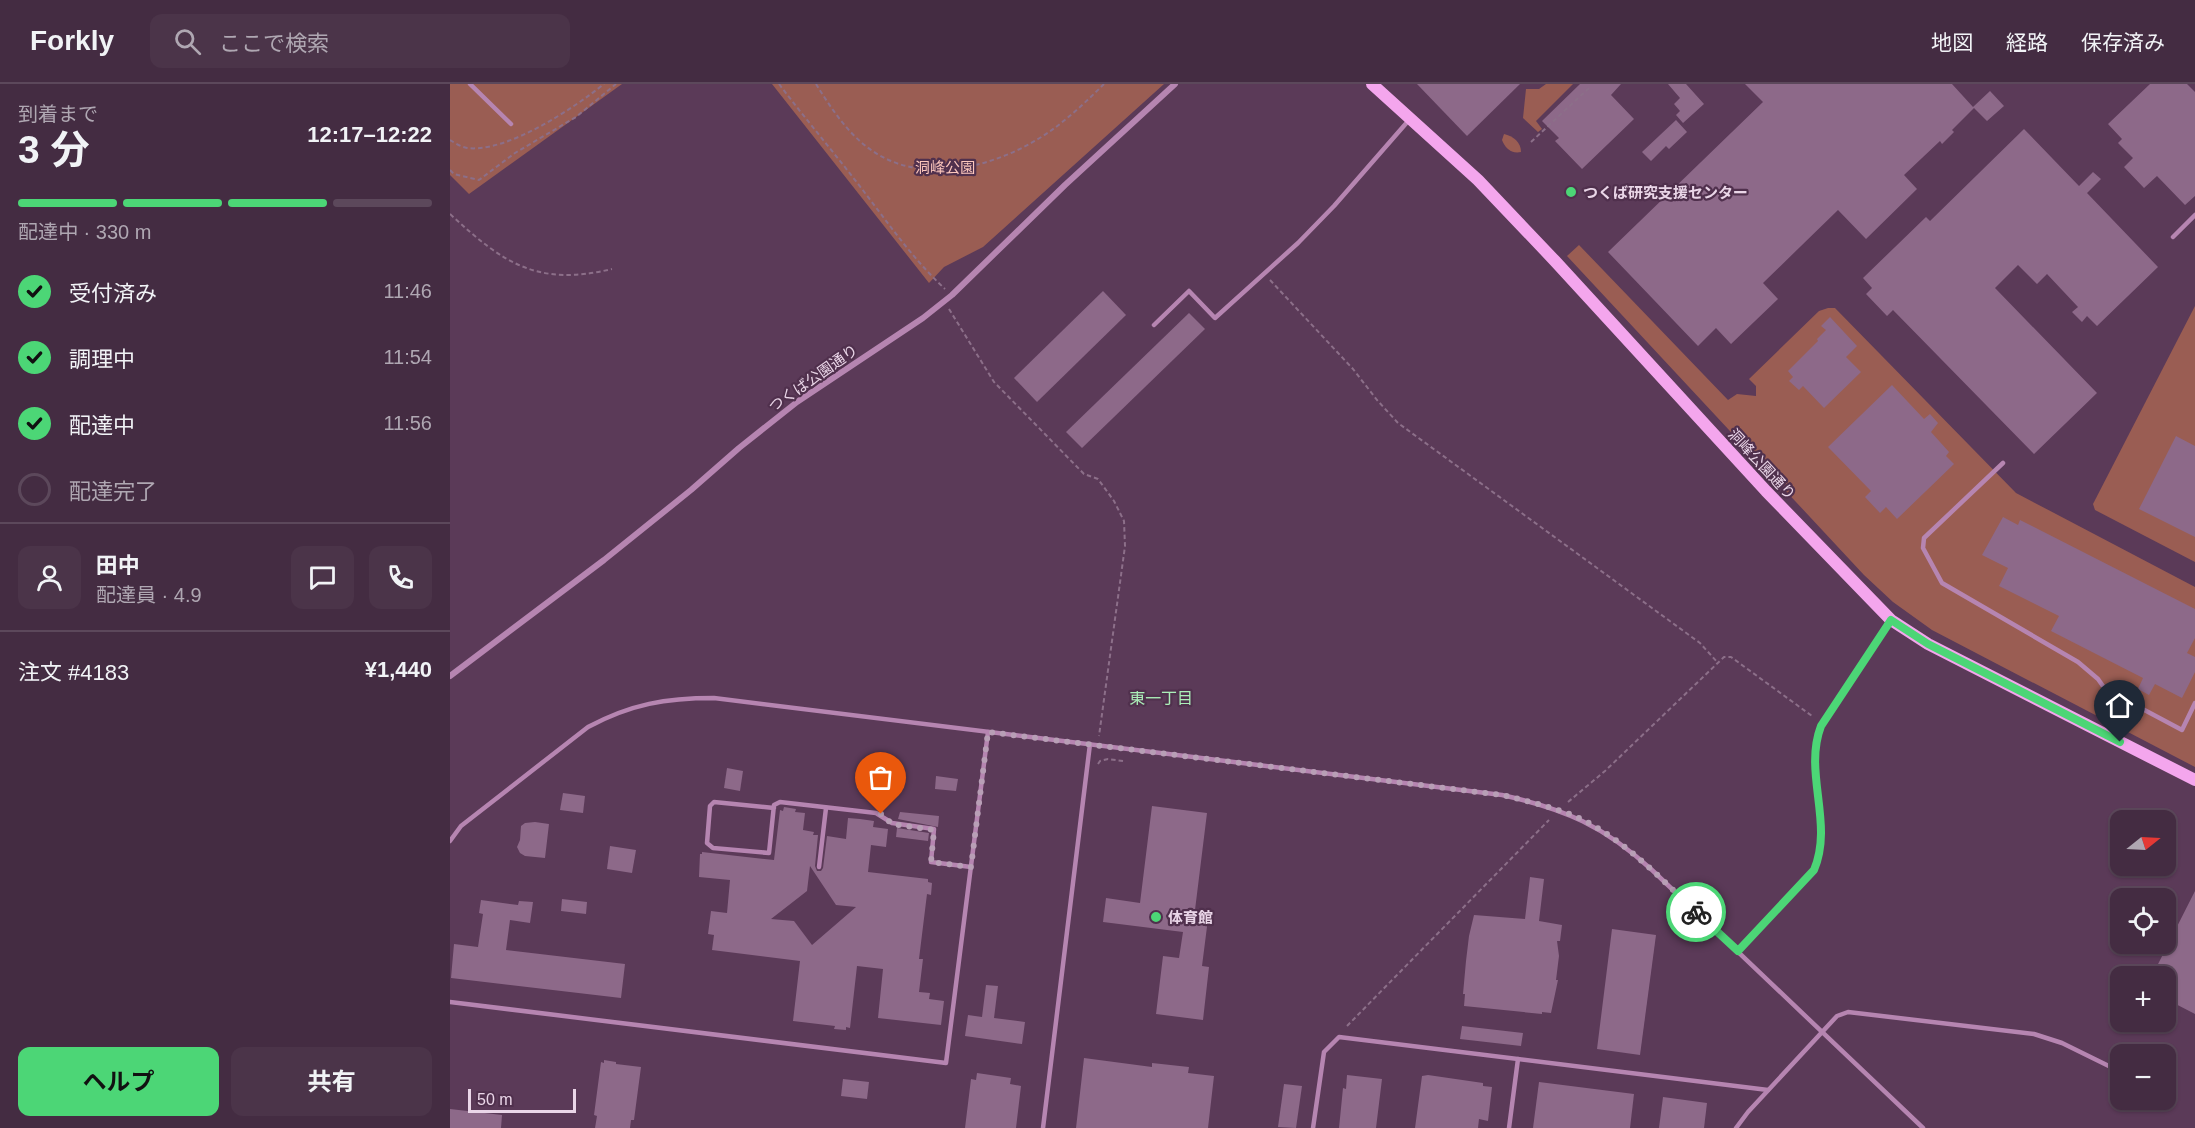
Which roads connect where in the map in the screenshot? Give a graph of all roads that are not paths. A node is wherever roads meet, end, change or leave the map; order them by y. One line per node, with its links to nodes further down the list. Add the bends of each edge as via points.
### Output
1 (470, 84): 5 (lane)
2 (1175, 84): 11 (street, つくば公園通り, via 944,302 797,402 604,560)
3 (1372, 84): 4 (street, 洞峰公園通り)
4 (1411, 118): 8 (lane, via 1334,206 1215,318 1189,291); 10 (street, 洞峰公園通り, via 1478,180)
5 (511, 124)
6 (2195, 216): 7 (lane)
7 (2173, 237)
8 (1154, 325)
9 (2002, 463): 12 (lane, via 1924,538 1923,548 1942,583 2078,662 2105,689 2182,730)
10 (1891, 620): 15 (street, 洞峰公園通り, via 1928,644); 21 (lane, via 1816,738 1823,837 1814,870)
11 (450, 676)
12 (2195, 703)
13 (988, 732): 14 (lane); 18 (lane, via 714,698 645,704 588,727 461,826); 20 (lane)
14 (1090, 744): 21 (lane, via 1502,795 1545,806 1576,817 1617,840); 27 (lane)
15 (2195, 780)
16 (774, 808): 16 (lane, via 769,853 713,848 707,843 710,806 714,802); 17 (lane, via 780,802)
17 (826, 808): 19 (lane); 20 (lane, via 876,813 892,824 934,830 931,862)
18 (450, 841)
19 (819, 867)
20 (971, 867): 22 (lane, via 946,1063)
21 (1738, 951): 23 (lane)
22 (450, 1002)
23 (1822, 1032): 25 (lane, via 1837,1016 1848,1012 2034,1035 2062,1043); 26 (lane); 31 (lane)
24 (1518, 1059): 26 (lane); 28 (lane, via 1339,1037 1324,1052); 29 (lane)
25 (2110, 1067)
26 (1768, 1090): 30 (lane)
27 (1043, 1128)
28 (1313, 1128)
29 (1509, 1128)
30 (1736, 1128)
31 (1923, 1128)

